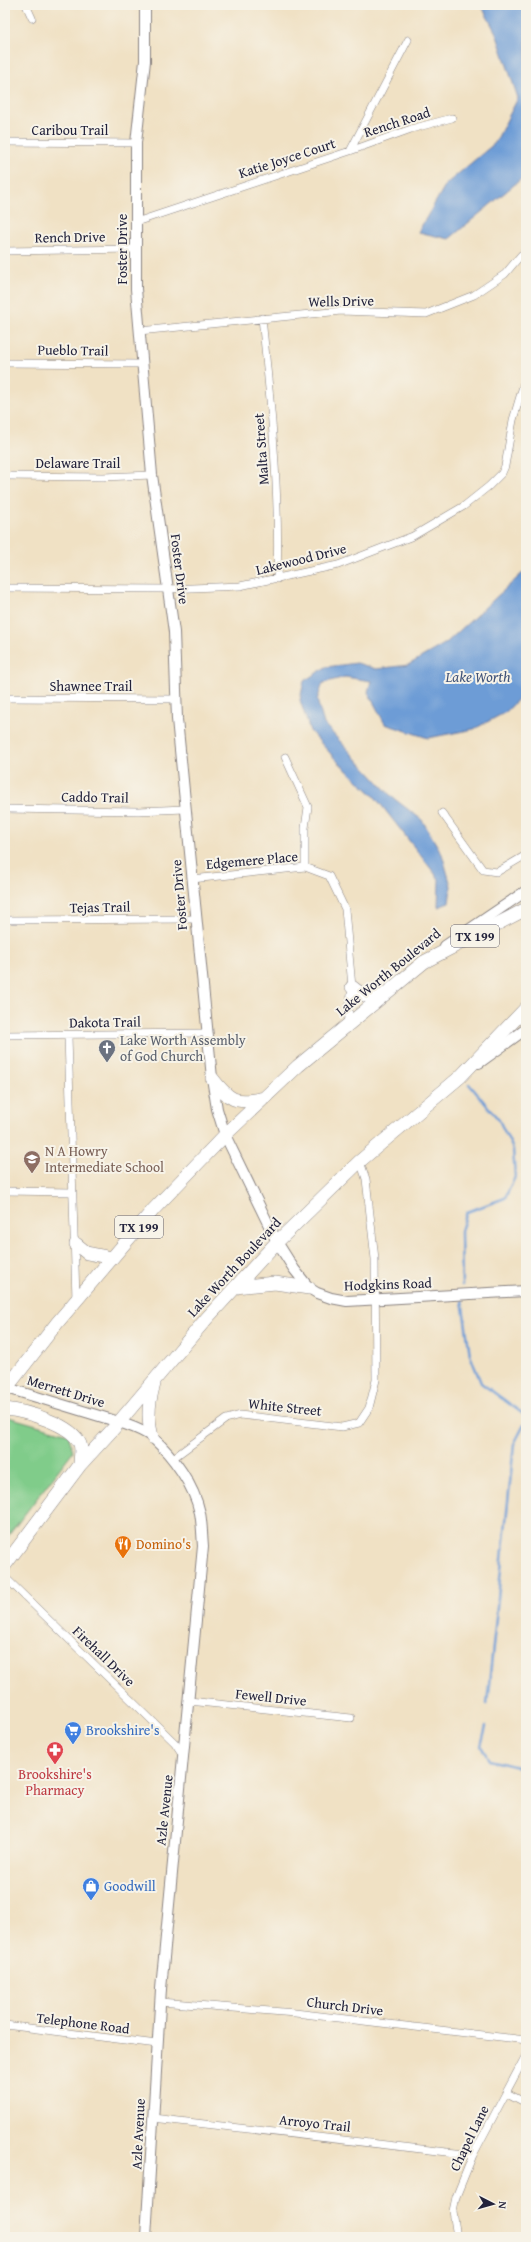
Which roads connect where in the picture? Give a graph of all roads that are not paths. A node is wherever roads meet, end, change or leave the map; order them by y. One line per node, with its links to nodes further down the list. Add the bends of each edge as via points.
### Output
1 (26, 5): 3 (street)
2 (145, 5): 7 (street, Foster Drive, via 145,61)
3 (32, 18)
4 (408, 40): 8 (street, Katie Joyce Court)
5 (452, 118): 8 (street, Rench Road, via 411,129)
6 (5, 142): 7 (street, Caribou Trail)
7 (136, 143): 9 (street, Foster Drive)
8 (350, 151): 9 (street, Katie Joyce Court)
9 (136, 222): 10 (street, Foster Drive)
10 (135, 249): 11 (street, Rench Drive); 14 (street, Foster Drive)
11 (5, 250)
12 (526, 253): 13 (street, Wells Drive, via 521,255 505,274 474,295 426,314 341,311)
13 (262, 318): 14 (street, Wells Drive); 20 (street, Malta Street, via 276,480 279,535)
14 (139, 331): 16 (street, Foster Drive)
15 (5, 362): 16 (street, Pueblo Trail)
16 (141, 364): 18 (street, Foster Drive)
17 (526, 376): 20 (street, Lakewood Drive, via 513,420 505,466 502,473 489,486 464,506 413,536 338,565)
18 (152, 475): 19 (street, Delaware Trail, via 103,478); 22 (street, Foster Drive)
19 (5, 476)
20 (277, 579): 22 (street, Lakewood Drive, via 240,586)
21 (5, 588): 22 (street, Lakewood Drive)
22 (168, 589): 24 (street, Foster Drive, via 174,632)
23 (5, 698): 24 (street, Shawnee Trail)
24 (176, 699): 27 (street, Foster Drive)
25 (285, 757): 30 (street, via 308,807)
26 (5, 809): 27 (street, Caddo Trail)
27 (185, 809): 31 (street, Foster Drive)
28 (442, 813): 29 (street, via 483,870 497,872)
29 (526, 855)
30 (305, 867): 31 (street, Edgemere Place); 37 (street, Edgemere Place, via 329,876 342,901)
31 (192, 879): 34 (street, Foster Drive)
32 (526, 891): 36 (street, Lake Worth Boulevard / TX 199)
33 (526, 909): 36 (highway, TX 199)
34 (195, 919): 35 (street, Tejas Trail); 42 (street, Foster Drive)
35 (5, 920)
36 (424, 962): 38 (highway, Lake Worth Boulevard / TX 199)
37 (352, 987): 38 (highway, via 363,996); 40 (street, Edgemere Place)
38 (382, 996): 40 (highway, Lake Worth Boulevard / TX 199)
39 (526, 1008): 45 (highway)
40 (347, 1024): 47 (highway, Lake Worth Boulevard / TX 199)
41 (526, 1029): 45 (street, Lake Worth Boulevard)
42 (206, 1033): 44 (street, Dakota Trail); 46 (street, Foster Drive)
43 (5, 1035): 44 (street, Dakota Trail)
44 (68, 1036): 51 (street)
45 (460, 1077): 49 (highway, Lake Worth Boulevard)
46 (212, 1078): 47 (highway, via 232,1100 250,1101); 48 (street, Foster Drive, via 217,1109)
47 (266, 1097): 48 (highway, Lake Worth Boulevard / TX 199)
48 (225, 1135): 52 (street, Hodgkins Road); 54 (highway, Lake Worth Boulevard / TX 199, via 153,1210)
49 (360, 1162): 52 (highway, Lake Worth Boulevard); 58 (street, via 366,1179 375,1259)
50 (5, 1191): 51 (street)
51 (73, 1192): 53 (street)
52 (277, 1242): 55 (highway, Lake Worth Boulevard); 56 (street, Hodgkins Road)
53 (76, 1244): 54 (highway, via 87,1253); 59 (street)
54 (112, 1258): 59 (highway, Lake Worth Boulevard / TX 199)
55 (235, 1287): 56 (highway, via 275,1283); 60 (highway, Lake Worth Boulevard)
56 (309, 1288): 58 (street, Hodgkins Road, via 331,1298 347,1301)
57 (526, 1291): 58 (street, Hodgkins Road)
58 (376, 1300): 65 (street, White Street, via 376,1380 369,1408 359,1423 342,1427 240,1415 226,1420)
59 (76, 1302): 61 (highway, Lake Worth Boulevard / TX 199)
60 (156, 1379): 63 (highway, Lake Worth Boulevard); 64 (highway, via 149,1398 148,1423)
61 (6, 1388): 63 (street, Merrett Drive)
62 (5, 1409): 66 (highway, via 60,1425 73,1433 80,1445)
63 (119, 1422): 64 (street, Azle Avenue); 66 (highway, Lake Worth Boulevard)
64 (152, 1437): 65 (street, Azle Avenue)
65 (172, 1459): 69 (street, Azle Avenue, via 190,1486 200,1512 203,1546)
66 (80, 1465): 67 (highway, Lake Worth Boulevard)
67 (5, 1565)
68 (5, 1577): 71 (street, Firehall Drive, via 174,1742)
69 (189, 1701): 70 (street, Fewell Drive); 71 (street, Azle Avenue)
70 (351, 1718)
71 (183, 1755): 72 (street, Azle Avenue)
72 (160, 2002): 74 (street, Church Drive, via 295,2013); 75 (street, Azle Avenue)
73 (5, 2025): 75 (street, Telephone Road)
74 (526, 2040)
75 (157, 2044): 79 (street, Azle Avenue)
76 (526, 2055): 77 (street, Chapel Lane)
77 (507, 2093): 78 (street); 80 (street, Chapel Lane)
78 (526, 2103)
79 (153, 2118): 80 (street, Arroyo Trail); 81 (street, Azle Avenue)
80 (473, 2155): 82 (street, Chapel Lane, via 453,2211)
81 (146, 2237)
82 (457, 2237)

